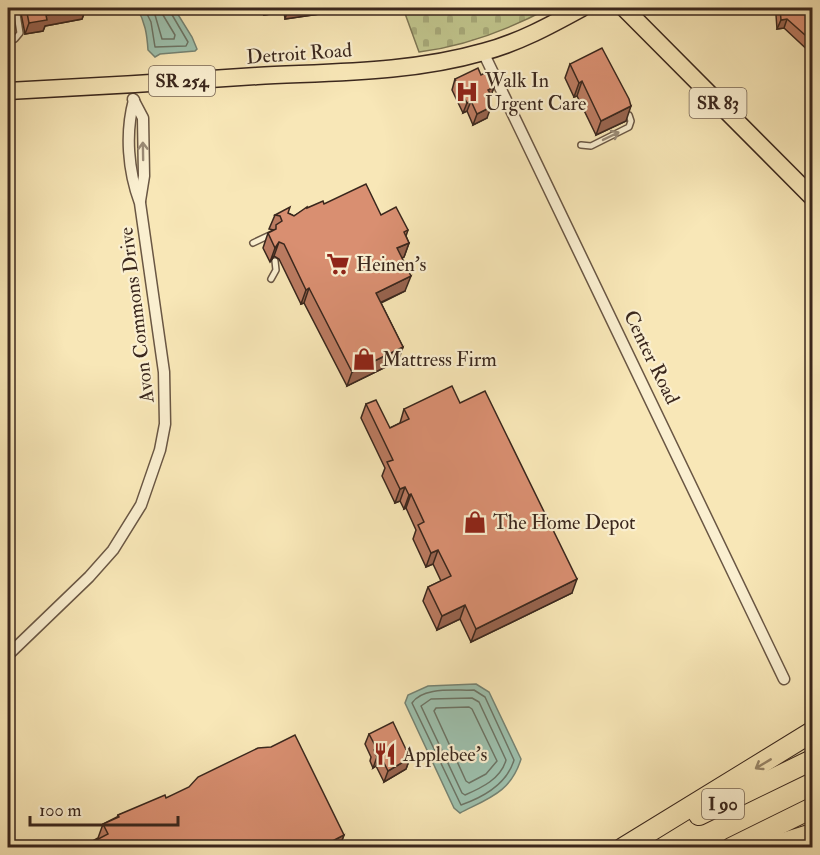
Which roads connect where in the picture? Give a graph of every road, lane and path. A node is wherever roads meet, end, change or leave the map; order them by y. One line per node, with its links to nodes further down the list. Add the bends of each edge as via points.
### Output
1 (16, 8): 4 (lane, via 20,33)
2 (582, 8): 5 (main road, Detroit Road / SR 254)
3 (624, 8): 10 (main road, SR 83)
4 (15, 39)
5 (483, 52): 7 (main road, Detroit Road / SR 254, via 394,68); 18 (street, Center Road)
6 (8, 91): 7 (main road, Detroit Road / SR 254)
7 (133, 92): 17 (street, Avon Commons Drive, via 129,118 131,177 140,202 164,372 165,424 141,505 113,550)
8 (630, 115): 9 (lane, one-way to 8, via 591,146 629,127)
9 (581, 145)
10 (813, 198)
11 (272, 234): 12 (lane)
12 (264, 238): 13 (lane); 14 (lane)
13 (253, 243)
14 (268, 245)
15 (275, 261): 16 (lane)
16 (271, 279)
17 (8, 655)
18 (784, 679)
19 (813, 732): 23 (highway, one-way to 23)
20 (813, 760): 24 (highway, I 90)
21 (813, 808): 25 (highway, I 90)
22 (813, 834): 26 (highway)
23 (623, 848)
24 (633, 848)
25 (731, 848)
26 (768, 848)

